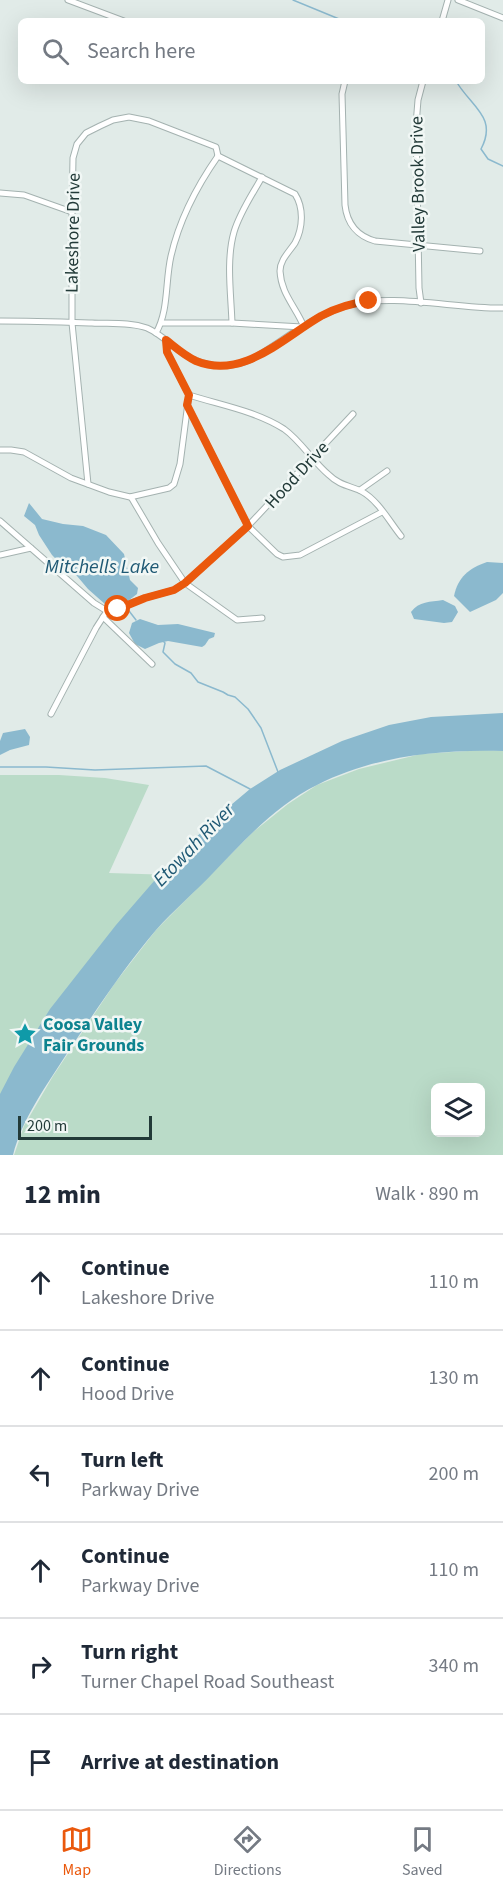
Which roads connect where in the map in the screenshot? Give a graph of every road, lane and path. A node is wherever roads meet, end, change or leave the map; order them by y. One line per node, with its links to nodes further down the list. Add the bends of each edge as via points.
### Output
1 (68, 0): 4 (street)
2 (448, 0): 5 (street)
3 (458, 0): 6 (street)
4 (116, 18)
5 (443, 18)
6 (503, 18)
7 (344, 84): 13 (street, via 345,205 349,221 360,234 375,241)
8 (422, 84): 13 (street, Valley Brook Drive, via 416,112)
9 (218, 156): 10 (street); 12 (street, Lakeshore Drive, via 216,147 149,121 129,117 113,120 86,133 76,144); 19 (street, via 196,190 177,236)
10 (262, 177): 20 (street, via 234,232 230,265); 21 (street, via 295,194 300,201 300,230 280,270 287,299)
11 (0, 193): 12 (street, via 24,195)
12 (72, 212): 18 (street, Lakeshore Drive)
13 (418, 246): 14 (street); 15 (street, Valley Brook Drive)
14 (480, 250)
15 (418, 303): 16 (street); 21 (street, via 352,304)
16 (503, 308)
17 (0, 321): 18 (street)
18 (72, 322): 22 (street, via 128,324); 30 (street, Lakeshore Drive)
19 (162, 323): 20 (street); 22 (street)
20 (232, 323): 21 (street)
21 (304, 327): 23 (street, via 237,365 208,365)
22 (156, 333): 23 (street)
23 (166, 340): 24 (street, via 167,352)
24 (189, 395): 25 (street); 28 (street, via 272,423 285,430)
25 (187, 405): 32 (street, via 174,484); 35 (street)
26 (353, 414): 28 (street, Hood Drive)
27 (0, 450): 30 (street, via 24,452)
28 (312, 459): 31 (street, via 335,480); 35 (street, Hood Drive)
29 (387, 471): 31 (street)
30 (88, 484): 32 (street)
31 (360, 490): 33 (street)
32 (130, 497): 39 (street)
33 (382, 512): 35 (street, via 291,557 277,554); 36 (street)
34 (0, 521): 37 (street)
35 (248, 526): 39 (street, Hood Drive)
36 (400, 536)
37 (31, 548): 38 (street); 40 (street)
38 (0, 555)
39 (185, 583): 40 (street); 42 (street, via 237,620)
40 (107, 611): 41 (street)
41 (103, 617): 43 (street); 44 (street)
42 (262, 618)
43 (152, 664)
44 (51, 714)

